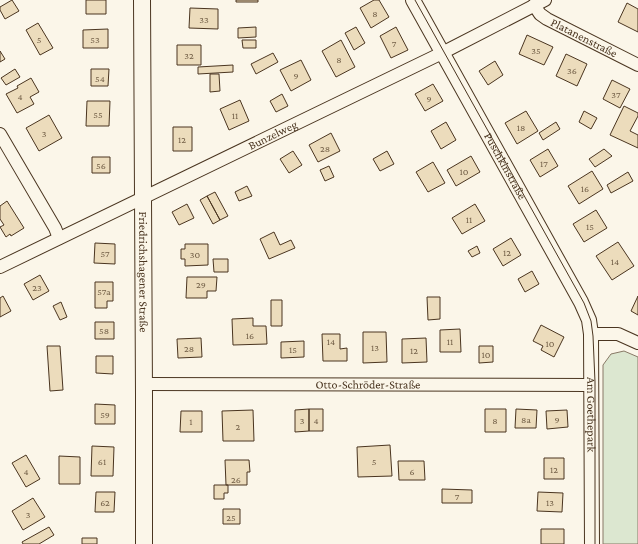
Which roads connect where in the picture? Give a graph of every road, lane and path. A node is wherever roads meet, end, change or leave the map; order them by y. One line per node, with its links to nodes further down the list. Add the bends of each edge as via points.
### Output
1 (142, 0): 7 (main road, Friedrichshagener Straße)
2 (413, 0): 4 (street, Puschkinstraße)
3 (540, 3): 4 (street, Bunzelweg); 5 (street, Platanenstraße, via 540,14 547,19)
4 (442, 52): 7 (street, Bunzelweg); 10 (street, Puschkinstraße, via 581,302)
5 (638, 65)
6 (0, 134): 8 (street)
7 (143, 198): 8 (street, Bunzelweg); 12 (main road, Friedrichshagener Straße)
8 (59, 238): 9 (street, Bunzelweg)
9 (0, 267)
10 (591, 334): 11 (street, via 618,334); 13 (street, Am Goethepark)
11 (638, 343)
12 (144, 384): 13 (street, Otto-Schröder-Straße); 14 (main road, Friedrichshagener Straße)
13 (591, 385): 15 (street, Am Goethepark)
14 (144, 544)
15 (592, 544)

